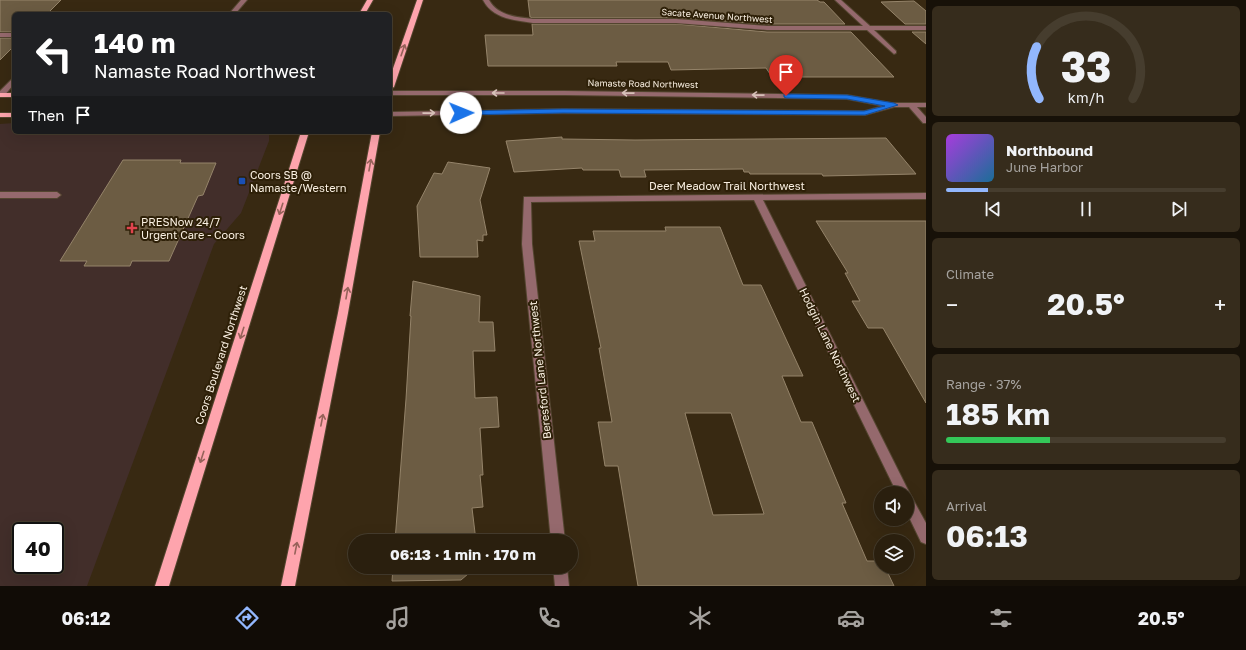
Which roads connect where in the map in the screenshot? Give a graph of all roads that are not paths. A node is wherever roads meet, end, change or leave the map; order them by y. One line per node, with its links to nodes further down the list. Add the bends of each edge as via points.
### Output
1 (244, 0): 6 (street)
2 (370, 0): 7 (main road)
3 (420, 0): 13 (main road, one-way to 3)
4 (486, 0): 9 (street, Sacate Avenue Northwest, via 496,12 533,21 676,21 767,28)
5 (838, 0): 9 (street)
6 (234, 12)
7 (363, 12)
8 (926, 28): 9 (street, Sacate Avenue Northwest)
9 (869, 29): 12 (street)
10 (0, 35): 11 (street)
11 (12, 35)
12 (894, 52)
13 (392, 80)
14 (12, 82): 16 (street)
15 (392, 93): 18 (street, Namaste Road Northwest, one-way to 15, via 847,97 565,92)
16 (0, 95): 17 (main road)
17 (12, 95)
18 (894, 105): 19 (street, Namaste Road Northwest); 21 (street, Namaste Road Northwest, one-way to 18, via 563,111 865,113)
19 (911, 105): 20 (street, Namaste Road Northwest); 24 (street)
20 (926, 105)
21 (392, 114)
22 (0, 115): 23 (main road)
23 (12, 115)
24 (926, 121)
25 (304, 134): 37 (main road, Coors Boulevard Northwest, one-way to 37)
26 (376, 134): 38 (main road, one-way to 26, via 343,313)
27 (0, 195): 28 (street)
28 (57, 195)
29 (926, 196): 30 (street, Deer Meadow Trail Northwest)
30 (757, 197): 31 (street, Deer Meadow Trail Northwest); 32 (street, Hodgin Lane Northwest)
31 (527, 199): 34 (street, Beresford Lane Northwest, via 527,244)
32 (901, 486)
33 (914, 513): 35 (street)
34 (557, 534)
35 (926, 537)
36 (561, 574): 39 (street)
37 (162, 586)
38 (288, 586)
39 (562, 586)

